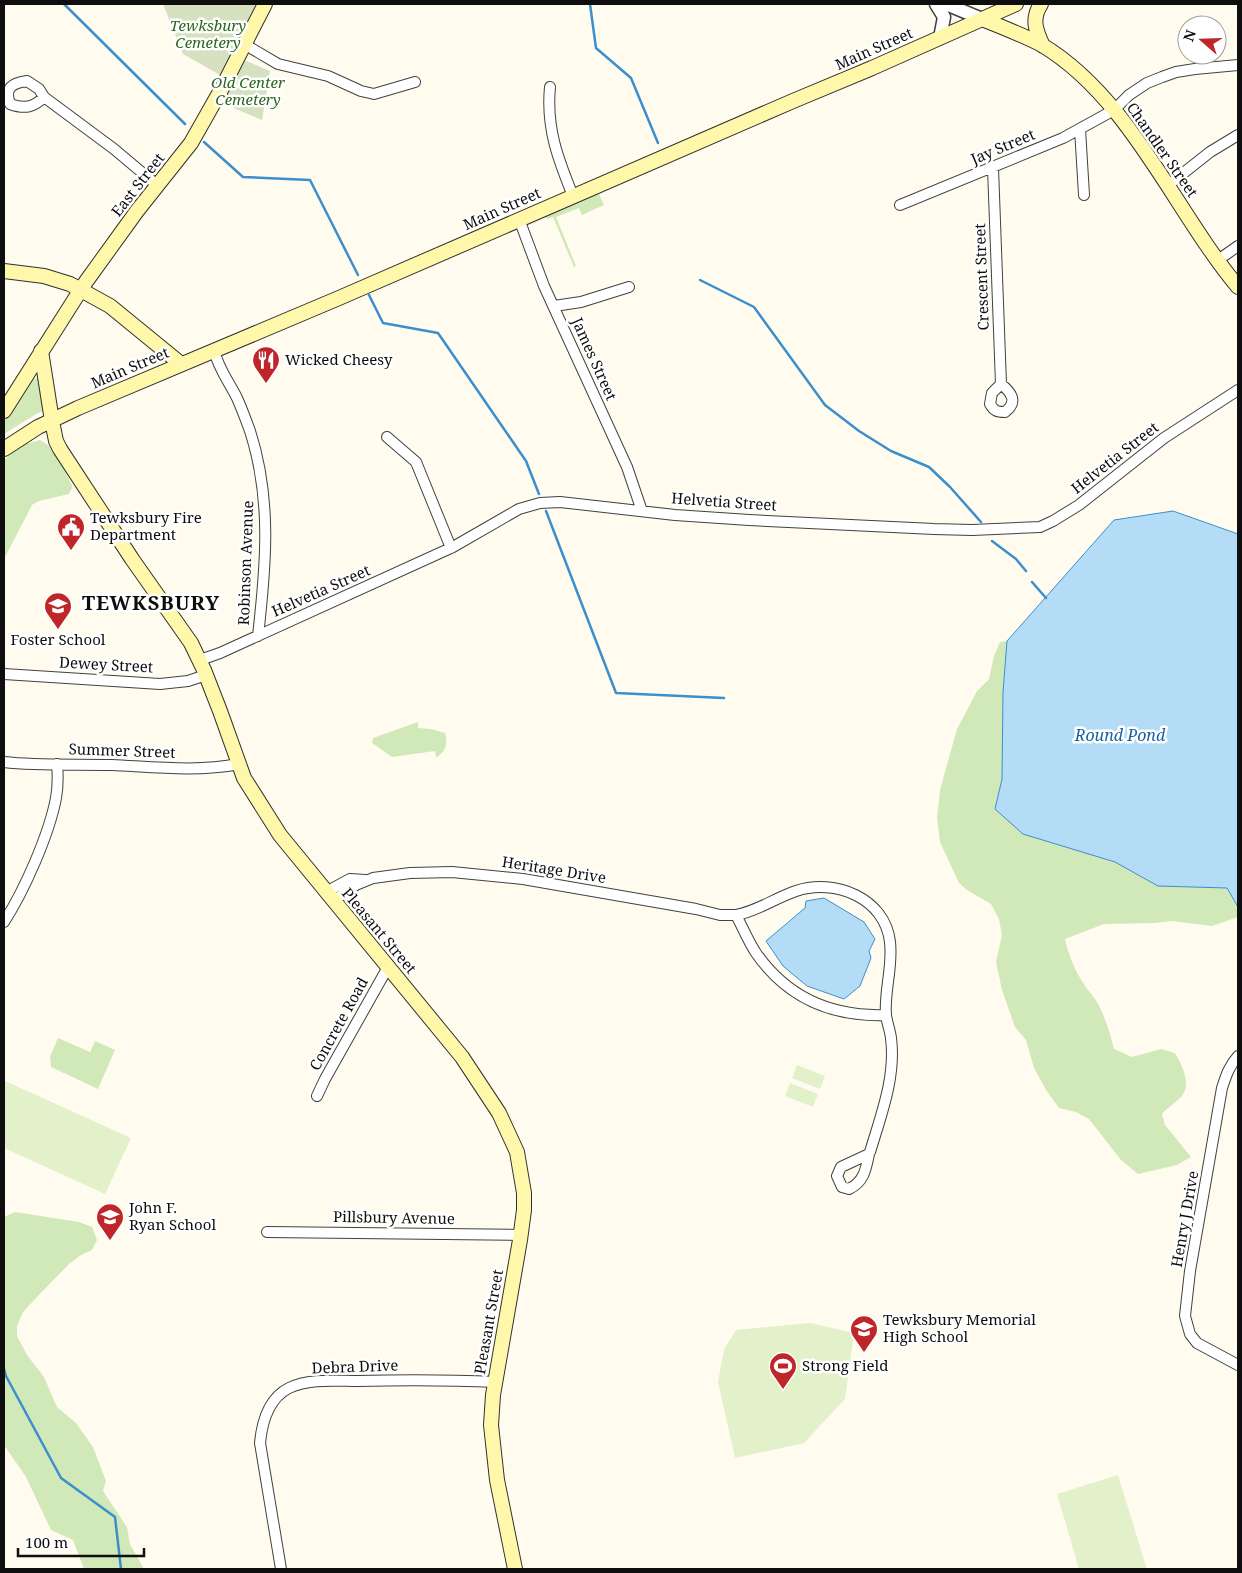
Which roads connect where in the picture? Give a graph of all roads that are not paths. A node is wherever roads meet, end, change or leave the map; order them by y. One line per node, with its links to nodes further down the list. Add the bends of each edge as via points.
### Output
1 (265, 4): 8 (main road, East Street)
2 (936, 4): 7 (street, via 944,18)
3 (946, 4): 6 (street, Chandler Street)
4 (1016, 4): 6 (main road, Main Street)
5 (1041, 4): 9 (main road, via 1035,22)
6 (982, 18): 7 (main road, Main Street); 9 (main road, Chandler Street)
7 (940, 38): 21 (main road, Main Street)
8 (244, 44): 11 (street, via 278,64 328,76 374,94); 18 (main road, East Street, via 195,136)
9 (1043, 46): 14 (main road, Chandler Street, via 1094,88)
10 (1238, 65): 14 (street, Jay Street, via 1162,76 1129,95)
11 (415, 82)
12 (550, 87): 21 (street, via 551,136)
13 (44, 97): 18 (street)
14 (1114, 110): 15 (street, Jay Street); 19 (main road, Chandler Street)
15 (1080, 129): 17 (street, Jay Street); 20 (street)
16 (1238, 135): 19 (street, via 1210,152)
17 (993, 168): 22 (street, Jay Street); 34 (street, Crescent Street)
18 (158, 186): 29 (main road, East Street)
19 (1167, 186): 25 (main road, Chandler Street)
20 (1084, 195)
21 (572, 196): 23 (main road, Main Street)
22 (900, 205)
23 (518, 219): 30 (street, James Street); 31 (main road, Main Street)
24 (1238, 246): 25 (street)
25 (1218, 260): 28 (main road, Chandler Street)
26 (4, 271): 29 (main road, via 57,280)
27 (629, 287): 30 (street, via 581,302)
28 (1238, 287)
29 (80, 290): 32 (main road, East Street); 33 (main road, via 110,306)
30 (554, 306): 40 (street, James Street, via 627,467)
31 (214, 350): 33 (main road, Main Street); 42 (street, Robinson Avenue, via 243,412 261,471 265,526)
32 (42, 352): 36 (main road, East Street); 37 (main road, Pleasant Street)
33 (180, 364): 37 (main road, Main Street)
34 (1001, 384)
35 (1238, 390): 40 (street, Helvetia Street, via 1164,438 1053,522 1040,527 972,530 749,520)
36 (5, 409)
37 (52, 421): 39 (main road, Main Street); 43 (main road, Pleasant Street, via 56,441 78,480 185,633)
38 (387, 437): 41 (street, via 416,462)
39 (4, 449)
40 (642, 511): 41 (street, Helvetia Street, via 560,502 540,503 519,509)
41 (451, 548): 42 (street, Helvetia Street)
42 (258, 636): 43 (street, Helvetia Street)
43 (200, 660): 45 (main road, Pleasant Street)
44 (4, 674): 45 (street, Dewey Street, via 160,684 188,682)
45 (206, 675): 48 (main road, Pleasant Street)
46 (4, 762): 47 (street, Summer Street)
47 (58, 764): 48 (street, Summer Street, via 222,767); 51 (street, via 52,814 33,866)
48 (239, 764): 49 (main road, Pleasant Street, via 280,835)
49 (330, 897): 50 (street, Heritage Drive, via 366,880 390,875 428,872 481,874 580,888 720,915); 52 (main road, Pleasant Street)
50 (736, 915): 53 (street, via 765,964 800,995 825,1008 845,1013); 53 (street, Heritage Drive, via 810,887 826,886 848,891 867,901 880,915 890,940 891,969)
51 (4, 922)
52 (388, 967): 55 (street, Concrete Road); 58 (main road, Pleasant Street, via 467,1064 503,1120 522,1173)
53 (886, 1015): 56 (street, Heritage Drive, via 891,1038 891,1072)
54 (1238, 1056): 59 (street, Henry J Drive, via 1231,1063 1222,1088 1184,1312 1186,1325 1197,1343)
55 (317, 1096)
56 (870, 1152)
57 (267, 1232): 58 (street, Pillsbury Avenue)
58 (521, 1234): 60 (main road, Pleasant Street)
59 (1238, 1365)
60 (496, 1382): 61 (street, Debra Drive, via 322,1381 288,1388 271,1405 260,1443); 62 (main road, Pleasant Street, via 491,1415 492,1438)
61 (281, 1569)
62 (516, 1569)

